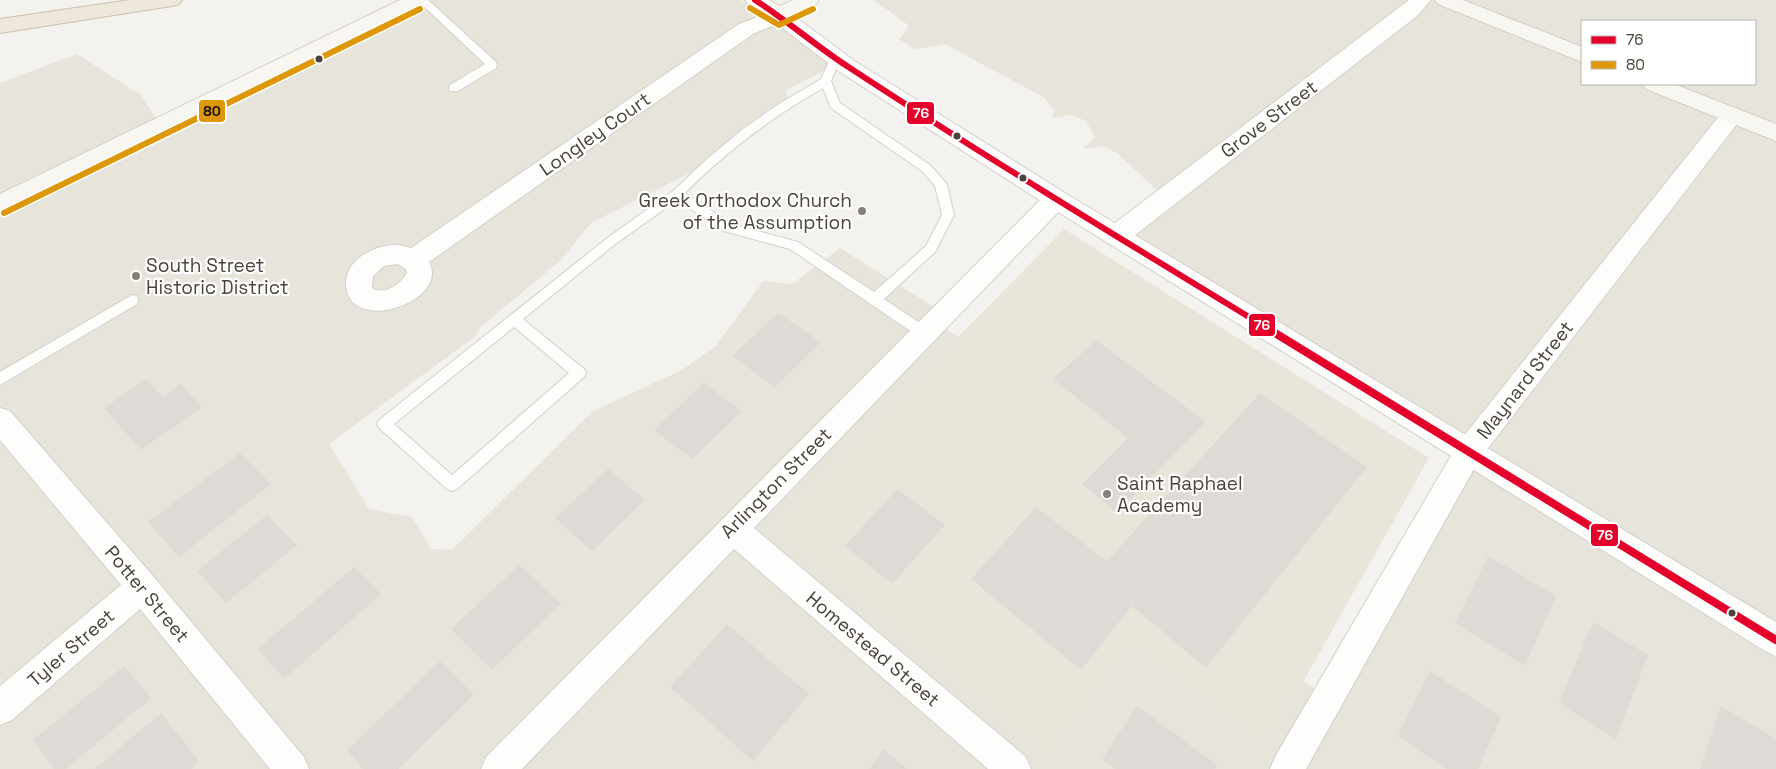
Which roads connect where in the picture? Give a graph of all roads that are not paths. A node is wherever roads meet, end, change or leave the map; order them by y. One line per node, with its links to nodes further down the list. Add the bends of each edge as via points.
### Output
1 (172, 0): 9 (highway)
2 (416, 0): 18 (main road)
3 (422, 0): 13 (lane, via 492,65)
4 (756, 0): 8 (main road)
5 (809, 0): 8 (main road)
6 (1421, 0): 19 (street, Grove Street)
7 (1445, 0): 10 (main road)
8 (779, 15): 11 (street); 20 (street, Longley Court, via 746,29)
9 (0, 26)
10 (1581, 55)
11 (831, 70): 16 (lane, via 702,168); 17 (street); 21 (lane, via 835,105 926,168 941,184 948,215 931,249)
12 (1657, 85): 14 (main road)
13 (454, 88)
14 (1732, 115): 15 (main road); 27 (street, Maynard Street)
15 (1776, 133)
16 (677, 194): 21 (lane, via 728,228 794,245); 23 (lane, via 610,242)
17 (1056, 199): 19 (street); 24 (street, Arlington Street)
18 (0, 204)
19 (1116, 236): 27 (street)
20 (414, 259)
21 (875, 299): 24 (lane)
22 (132, 300): 25 (lane)
23 (514, 319): 23 (lane, via 384,424 452,484 579,373)
24 (924, 333): 28 (street, Arlington Street)
25 (0, 379)
26 (0, 420): 29 (street, Potter Street)
27 (1469, 451): 30 (street); 35 (street, Maynard Street)
28 (732, 528): 33 (street, Arlington Street); 34 (street, Homestead Street)
29 (142, 587): 31 (street, Tyler Street); 32 (street, Potter Street)
30 (1776, 640)
31 (0, 708)
32 (292, 769)
33 (498, 769)
34 (1014, 769)
35 (1287, 769)

